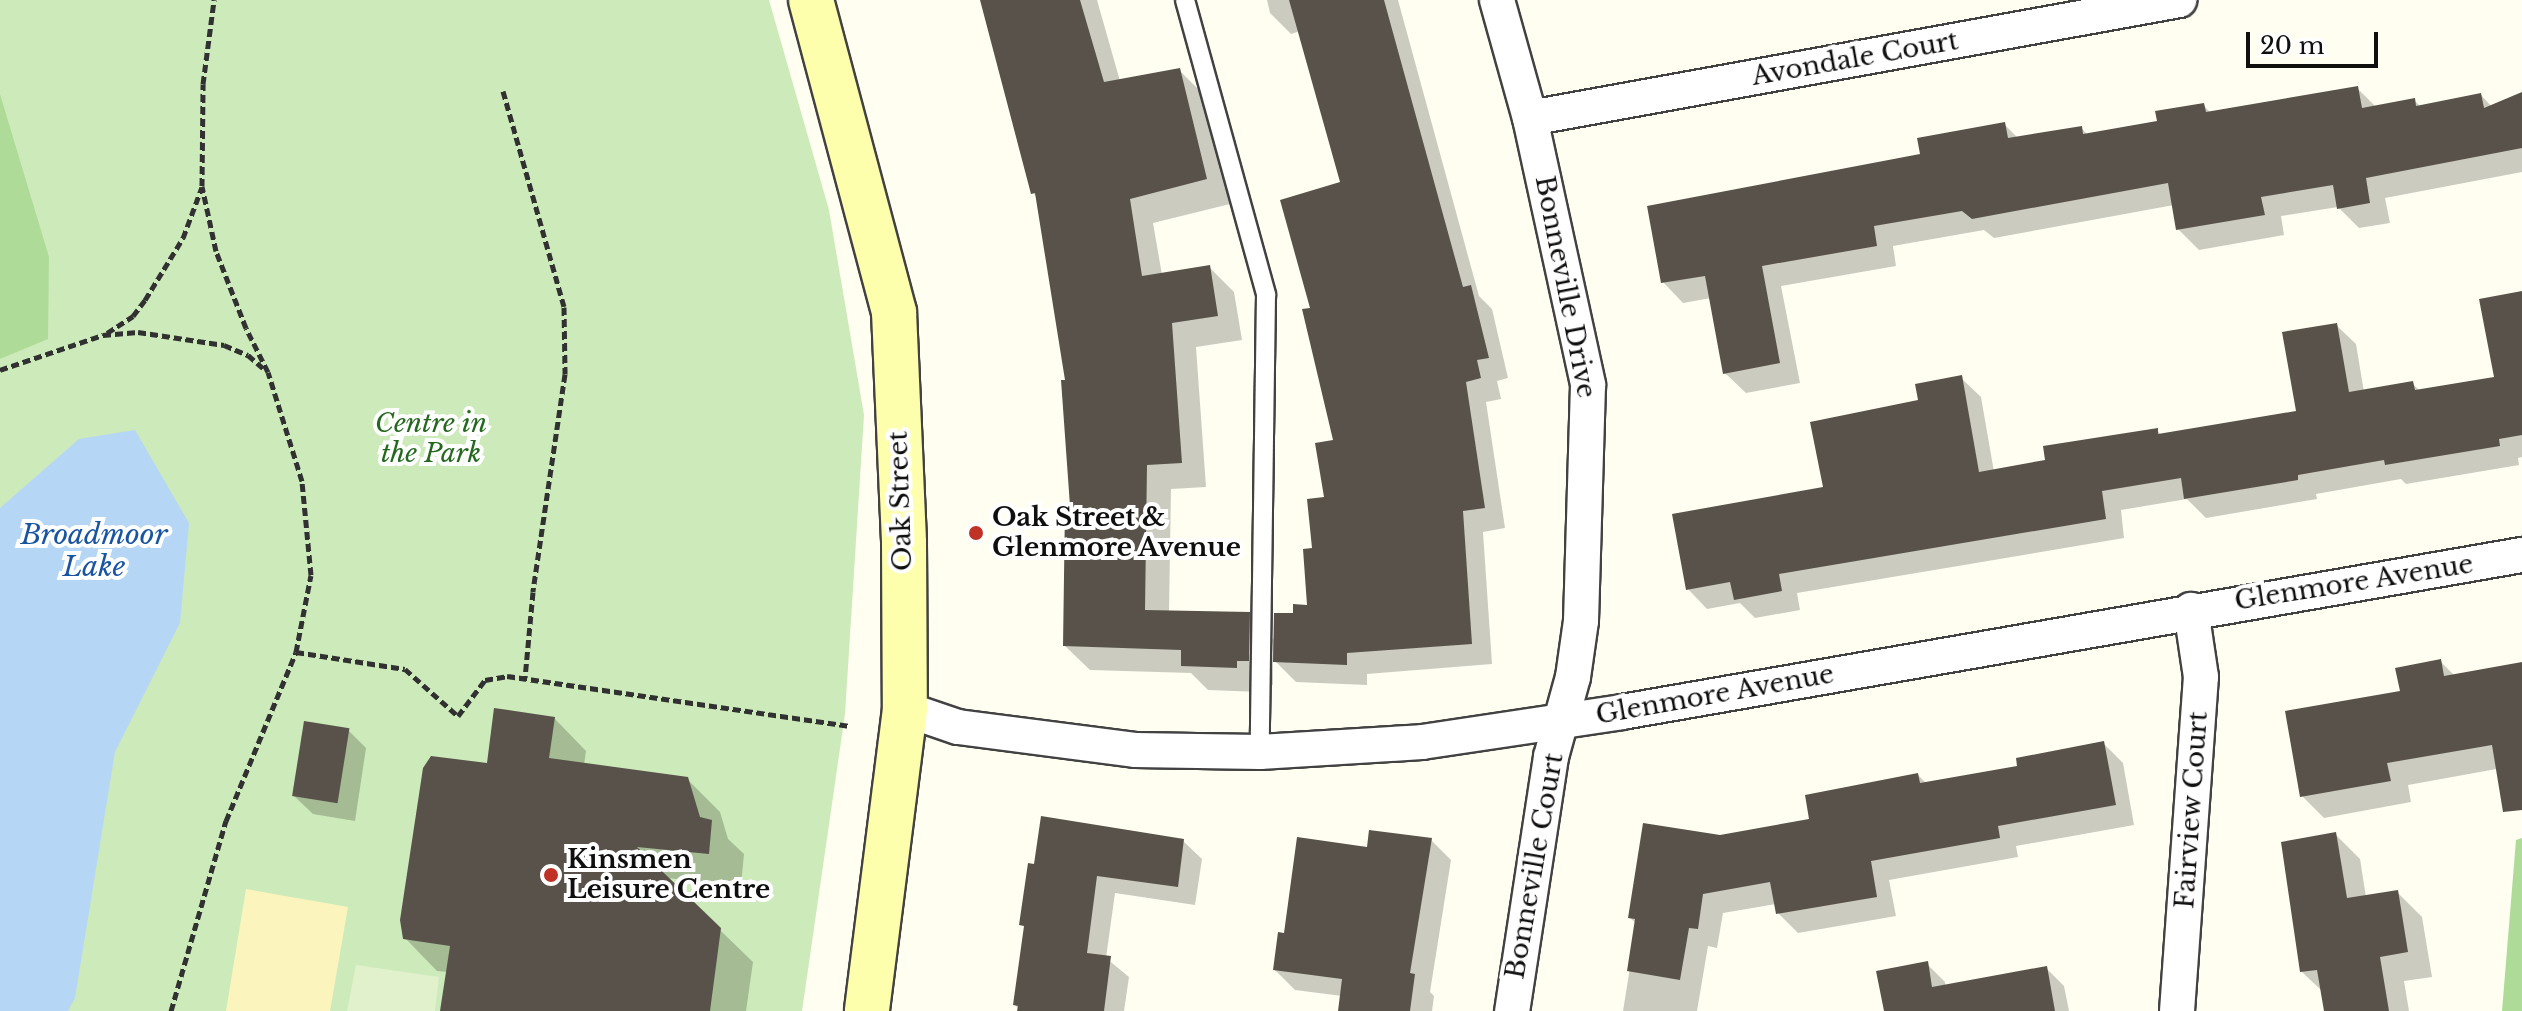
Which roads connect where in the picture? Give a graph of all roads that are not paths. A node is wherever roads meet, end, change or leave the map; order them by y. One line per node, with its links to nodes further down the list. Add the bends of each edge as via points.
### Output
1 (811, 0): 8 (street, Oak Street, via 894,312)
2 (1185, 0): 10 (lane, via 1266,295)
3 (1497, 0): 5 (street, Bonneville Drive)
4 (2179, 0): 5 (street, Avondale Court)
5 (1530, 118): 9 (street, Bonneville Drive, via 1588,385 1581,621)
6 (2522, 555): 7 (street, Glenmore Avenue)
7 (2191, 610): 9 (street, Glenmore Avenue); 13 (street, Fairview Court, via 2201,677)
8 (905, 709): 10 (street, Glenmore Avenue, via 958,727 1135,750); 11 (street, Oak Street)
9 (1562, 721): 10 (street, Glenmore Avenue, via 1422,742); 12 (street, Bonneville Court, via 1551,757)
10 (1260, 752)
11 (867, 1011)
12 (1512, 1011)
13 (2177, 1011)

